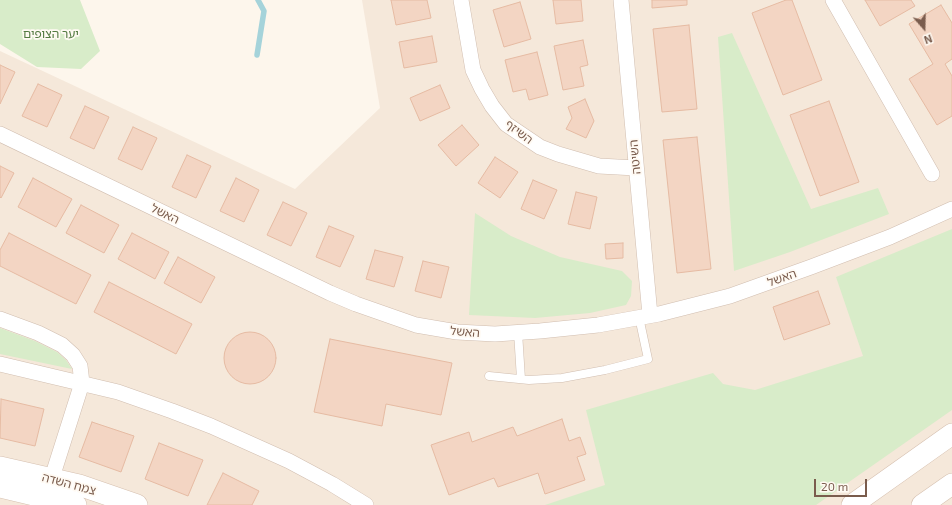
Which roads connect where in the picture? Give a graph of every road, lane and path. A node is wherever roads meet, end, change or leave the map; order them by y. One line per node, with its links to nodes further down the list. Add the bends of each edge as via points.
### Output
1 (461, 0): 5 (street, השיזף, via 474,70 492,106 506,124 540,147 566,157 599,166)
2 (621, 0): 5 (street, השיטה)
3 (833, 0): 6 (street)
4 (0, 134): 10 (street, האשל, via 356,304 416,325 457,332)
5 (636, 168): 8 (street, השיטה)
6 (932, 174)
7 (952, 209): 8 (street, האשל, via 890,238 730,296)
8 (644, 316): 10 (street, האשל, via 598,325); 13 (lane, via 648,359 562,378)
9 (0, 319): 14 (street, via 62,344 80,366)
10 (518, 332): 13 (lane)
11 (0, 364): 14 (street)
12 (489, 376): 13 (lane)
13 (521, 379)
14 (82, 383): 19 (street); 22 (street, via 118,392 211,426 289,461)
15 (952, 434): 23 (street)
16 (0, 467): 19 (street, צמח השדה)
17 (952, 484): 24 (street)
18 (0, 487): 19 (street, צמח השדה)
19 (48, 488): 20 (street, צמח השדה); 21 (street, צמח השדה, via 79,485)
20 (76, 505)
21 (137, 505)
22 (366, 505)
23 (852, 505)
24 (922, 505)

